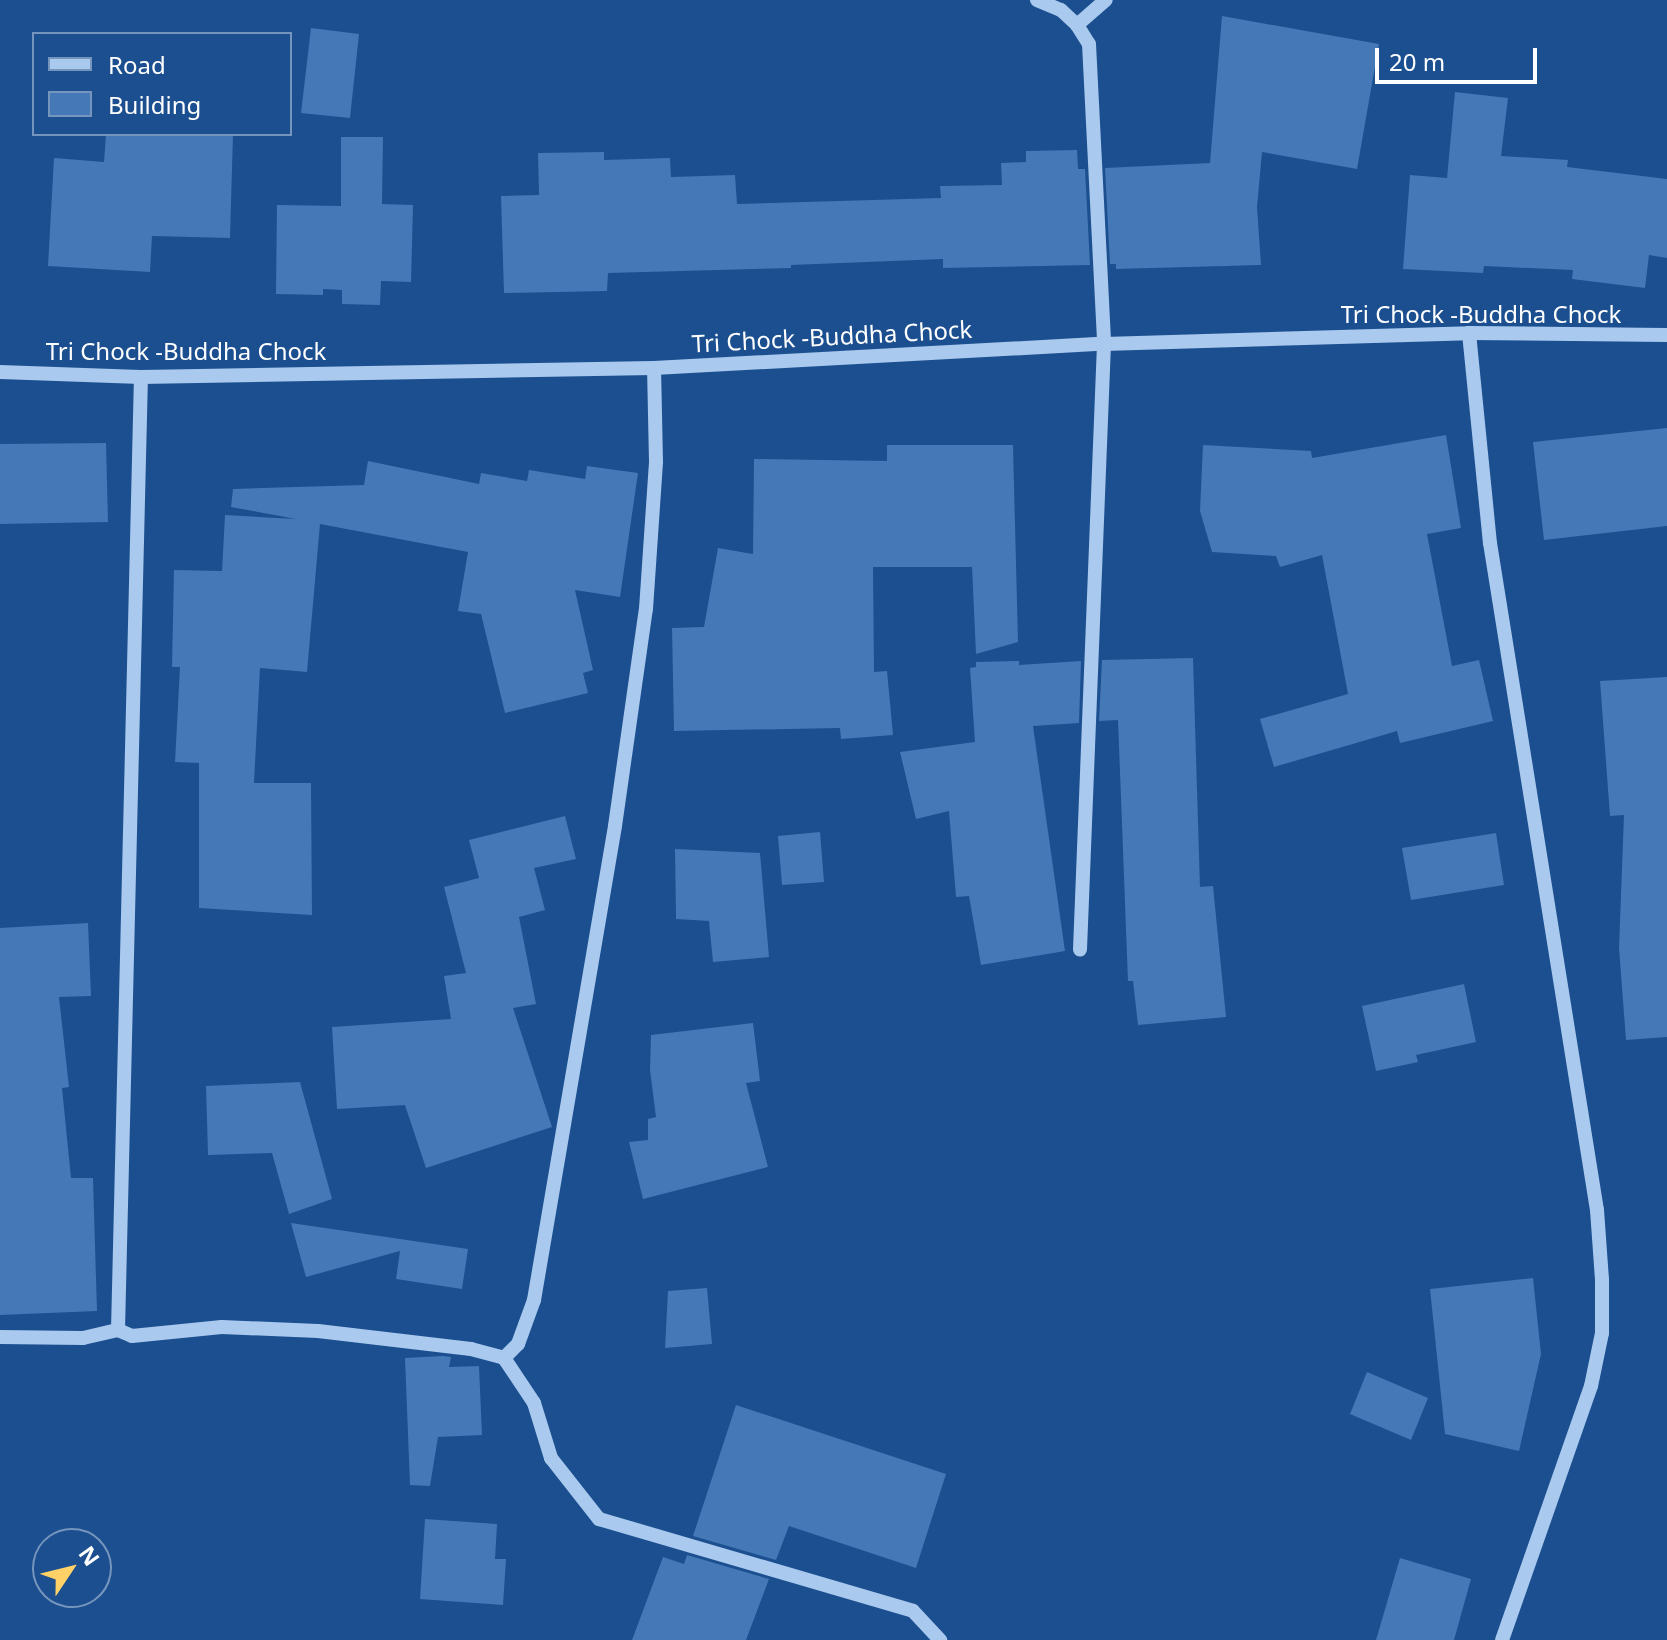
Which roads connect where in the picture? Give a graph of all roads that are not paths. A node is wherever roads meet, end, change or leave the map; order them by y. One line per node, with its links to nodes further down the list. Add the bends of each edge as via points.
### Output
1 (1037, 0): 3 (street, via 1061,10)
2 (1106, 0): 3 (street)
3 (1077, 25): 6 (street, via 1089,44)
4 (1469, 333): 5 (street, Tri Chock -Buddha Chock); 6 (street, Tri Chock -Buddha Chock); 15 (street, via 1490,543 1590,1166 1602,1279 1602,1333 1591,1386)
5 (1667, 335)
6 (1104, 344): 7 (street, Tri Chock -Buddha Chock); 10 (street)
7 (654, 368): 9 (street, Tri Chock -Buddha Chock); 13 (street, via 656,462 646,609 615,826 534,1300 518,1344)
8 (0, 372): 9 (street, Tri Chock -Buddha Chock)
9 (141, 377): 11 (street)
10 (1080, 950)
11 (118, 1330): 12 (street, via 83,1338); 13 (street, via 132,1336 222,1327 318,1331 471,1349)
12 (0, 1337)
13 (504, 1358): 14 (street, via 534,1403 551,1458 599,1519 913,1611)
14 (940, 1640)
15 (1502, 1640)

